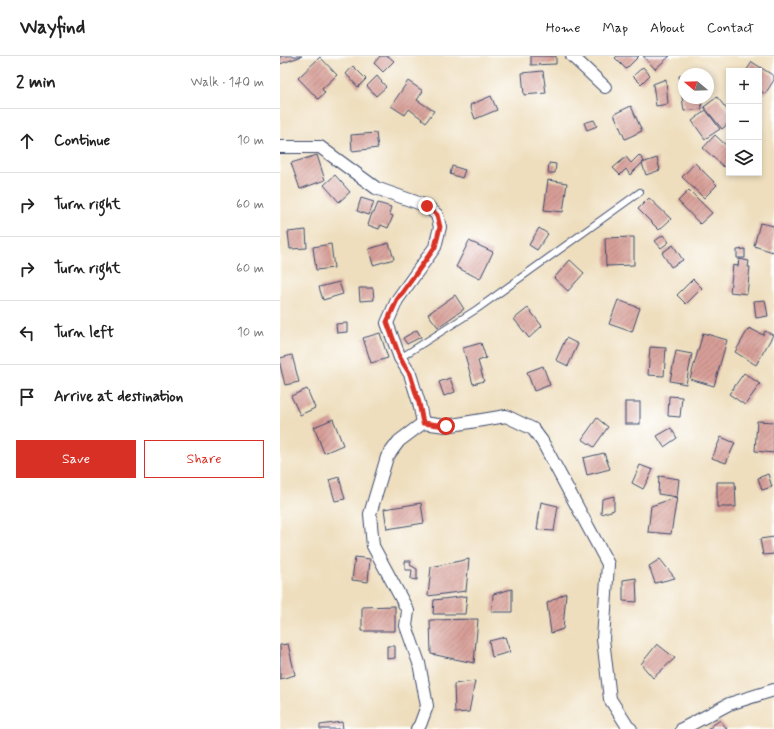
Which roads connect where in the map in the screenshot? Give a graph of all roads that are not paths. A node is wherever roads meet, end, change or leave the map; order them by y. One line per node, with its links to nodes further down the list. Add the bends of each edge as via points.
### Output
1 (572, 56): 2 (street)
2 (605, 87)
3 (280, 148): 5 (street, via 320,147 376,188 427,206 437,215 440,227 435,247 397,300 387,322)
4 (640, 192): 5 (lane, via 477,308)
5 (400, 358): 6 (street, via 410,374)
6 (423, 423): 8 (street, via 399,441 387,457 370,514 372,546 408,611 406,626 419,663 427,706); 9 (street, via 446,426 506,416 533,429 542,441 608,564 603,639 610,699)
7 (774, 690): 10 (street, via 729,704)
8 (417, 729)
9 (631, 729)
10 (682, 729)

